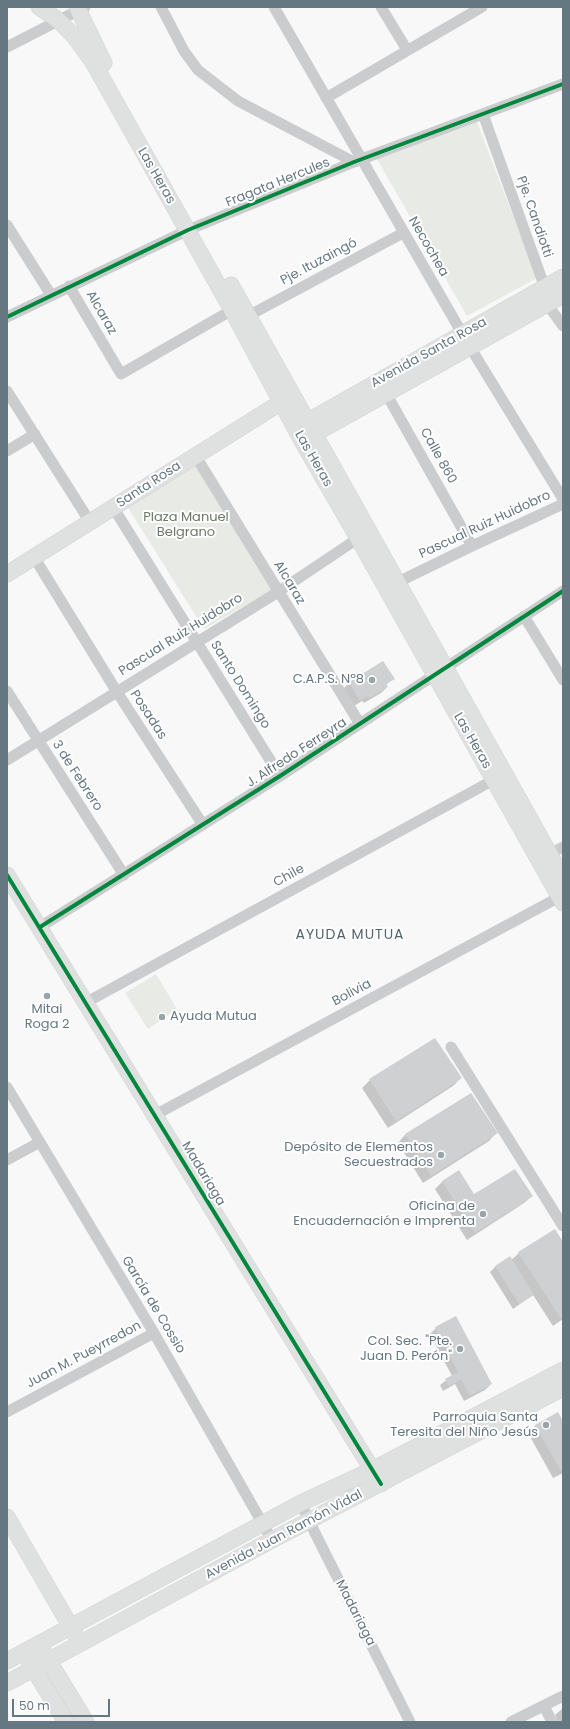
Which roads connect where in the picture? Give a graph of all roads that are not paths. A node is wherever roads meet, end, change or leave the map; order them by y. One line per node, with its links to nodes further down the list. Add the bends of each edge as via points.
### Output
1 (39, 7): 7 (main road, Las Heras)
2 (161, 7): 13 (street, via 184,51 198,70 238,101)
3 (274, 7): 11 (street, Necochea)
4 (381, 7): 9 (street)
5 (482, 7): 9 (street)
6 (80, 8): 7 (street); 15 (main road, Las Heras, via 93,44)
7 (58, 20): 8 (street); 15 (main road, Las Heras, via 74,36 93,62)
8 (7, 47)
9 (407, 50): 11 (street)
10 (561, 89): 12 (street, Fragata Hercules)
11 (326, 98): 13 (street, Necochea)
12 (483, 114): 13 (street, Fragata Hercules); 19 (street, Pje. Candiotti)
13 (358, 161): 15 (street, Fragata Hercules); 16 (street, Necochea)
14 (7, 225): 20 (street)
15 (192, 228): 18 (street, Fragata Hercules); 23 (main road, Las Heras); 24 (main road, Las Heras)
16 (403, 232): 24 (street, Pje. Ituzaingó); 27 (street, Necochea)
17 (563, 277): 19 (main road, Avenida Santa Rosa)
18 (70, 286): 20 (street, Fragata Hercules); 23 (street, Alcaraz, via 121,374)
19 (545, 288): 22 (street, Pje. Candiotti); 27 (main road, Avenida Santa Rosa)
20 (51, 295): 25 (street, Fragata Hercules)
21 (563, 295): 22 (main road, Avenida Santa Rosa)
22 (547, 304): 26 (street, Pje. Candiotti); 27 (main road, Avenida Santa Rosa)
23 (232, 310): 30 (main road, Las Heras)
24 (248, 316): 30 (main road, Las Heras)
25 (7, 317)
26 (563, 326)
27 (466, 341): 28 (main road, Avenida Santa Rosa); 35 (street, Necochea)
28 (382, 387): 31 (main road, Avenida Santa Rosa); 40 (street, Calle 860)
29 (7, 391): 32 (street)
30 (286, 399): 31 (main road, Las Heras); 34 (main road, Santa Rosa)
31 (304, 431): 39 (main road, Las Heras)
32 (35, 434): 33 (street); 38 (street)
33 (7, 452)
34 (195, 455): 37 (main road, Santa Rosa); 45 (street, Alcaraz)
35 (563, 499)
36 (563, 504): 40 (street, Pascual Ruiz Huidobro)
37 (113, 508): 38 (main road, Santa Rosa); 47 (street, Santo Domingo)
38 (90, 522): 41 (main road, Santa Rosa)
39 (363, 535): 43 (main road, Las Heras); 45 (street, Pascual Ruiz Huidobro); 48 (main road, Las Heras)
40 (472, 546): 43 (street, Pascual Ruiz Huidobro)
41 (34, 557): 42 (main road, Santa Rosa); 51 (street, Posadas)
42 (7, 574)
43 (398, 582): 48 (main road, Las Heras)
44 (563, 591): 46 (street, J. Alfredo Ferreyra)
45 (278, 592): 47 (street, Pascual Ruiz Huidobro); 52 (street, Alcaraz)
46 (524, 616): 48 (street, J. Alfredo Ferreyra); 49 (street)
47 (197, 642): 51 (street, Pascual Ruiz Huidobro); 55 (street, Santo Domingo)
48 (440, 671): 52 (street, J. Alfredo Ferreyra); 56 (main road, Las Heras)
49 (563, 680)
50 (7, 691): 53 (street, 3 de Febrero)
51 (117, 692): 53 (street, Pascual Ruiz Huidobro); 57 (street, Posadas)
52 (360, 724): 55 (street, J. Alfredo Ferreyra)
53 (38, 741): 54 (street, Pascual Ruiz Huidobro); 60 (street, 3 de Febrero)
54 (7, 760)
55 (280, 776): 57 (street, J. Alfredo Ferreyra)
56 (500, 777): 58 (main road, Las Heras); 64 (street, Chile)
57 (203, 825): 60 (street, J. Alfredo Ferreyra)
58 (551, 853): 61 (main road, Las Heras); 62 (main road, Las Heras)
59 (7, 875): 63 (main road, Madariaga)
60 (124, 875): 63 (street, J. Alfredo Ferreyra)
61 (563, 878)
62 (562, 898): 67 (street, Bolivia)
63 (40, 927): 64 (main road, Madariaga)
64 (85, 1003): 67 (main road, Madariaga)
65 (451, 1048): 70 (street)
66 (7, 1087): 68 (street, García de Cossio)
67 (155, 1114): 75 (main road, Madariaga)
68 (40, 1142): 69 (street); 71 (street, García de Cossio)
69 (7, 1160)
70 (563, 1226)
71 (154, 1333): 74 (street, Juan M. Pueyrredon); 80 (street, García de Cossio)
72 (559, 1372): 73 (street); 75 (main road, Avenida Juan Ramón Vidal)
73 (563, 1389): 76 (main road, Avenida Juan Ramón Vidal)
74 (7, 1412)
75 (372, 1470): 76 (main road, Madariaga); 77 (main road, Avenida Juan Ramón Vidal)
76 (381, 1484): 79 (main road, Avenida Juan Ramón Vidal)
77 (302, 1503): 79 (street, Madariaga); 80 (main road, Avenida Juan Ramón Vidal)
78 (7, 1517): 82 (main road)
79 (309, 1521): 81 (main road, Avenida Juan Ramón Vidal); 94 (street, Madariaga)
80 (263, 1523): 81 (street, García de Cossio); 82 (main road, Avenida Juan Ramón Vidal)
81 (272, 1540): 84 (main road, Avenida Juan Ramón Vidal)
82 (70, 1627): 83 (main road, Avenida Juan Ramón Vidal); 84 (main road)
83 (38, 1644): 85 (main road, Avenida Juan Ramón Vidal); 87 (main road)
84 (81, 1645): 87 (main road, Avenida Juan Ramón Vidal)
85 (23, 1652): 86 (main road, Avenida Juan Ramón Vidal); 88 (main road)
86 (7, 1661)
87 (49, 1662): 88 (main road, Avenida Juan Ramón Vidal); 93 (main road)
88 (34, 1669): 89 (main road, Avenida Juan Ramón Vidal); 92 (main road)
89 (7, 1683)
90 (563, 1696): 91 (street)
91 (544, 1706): 95 (street); 96 (street)
92 (66, 1722)
93 (86, 1722)
94 (410, 1722)
95 (511, 1722)
96 (552, 1722)

